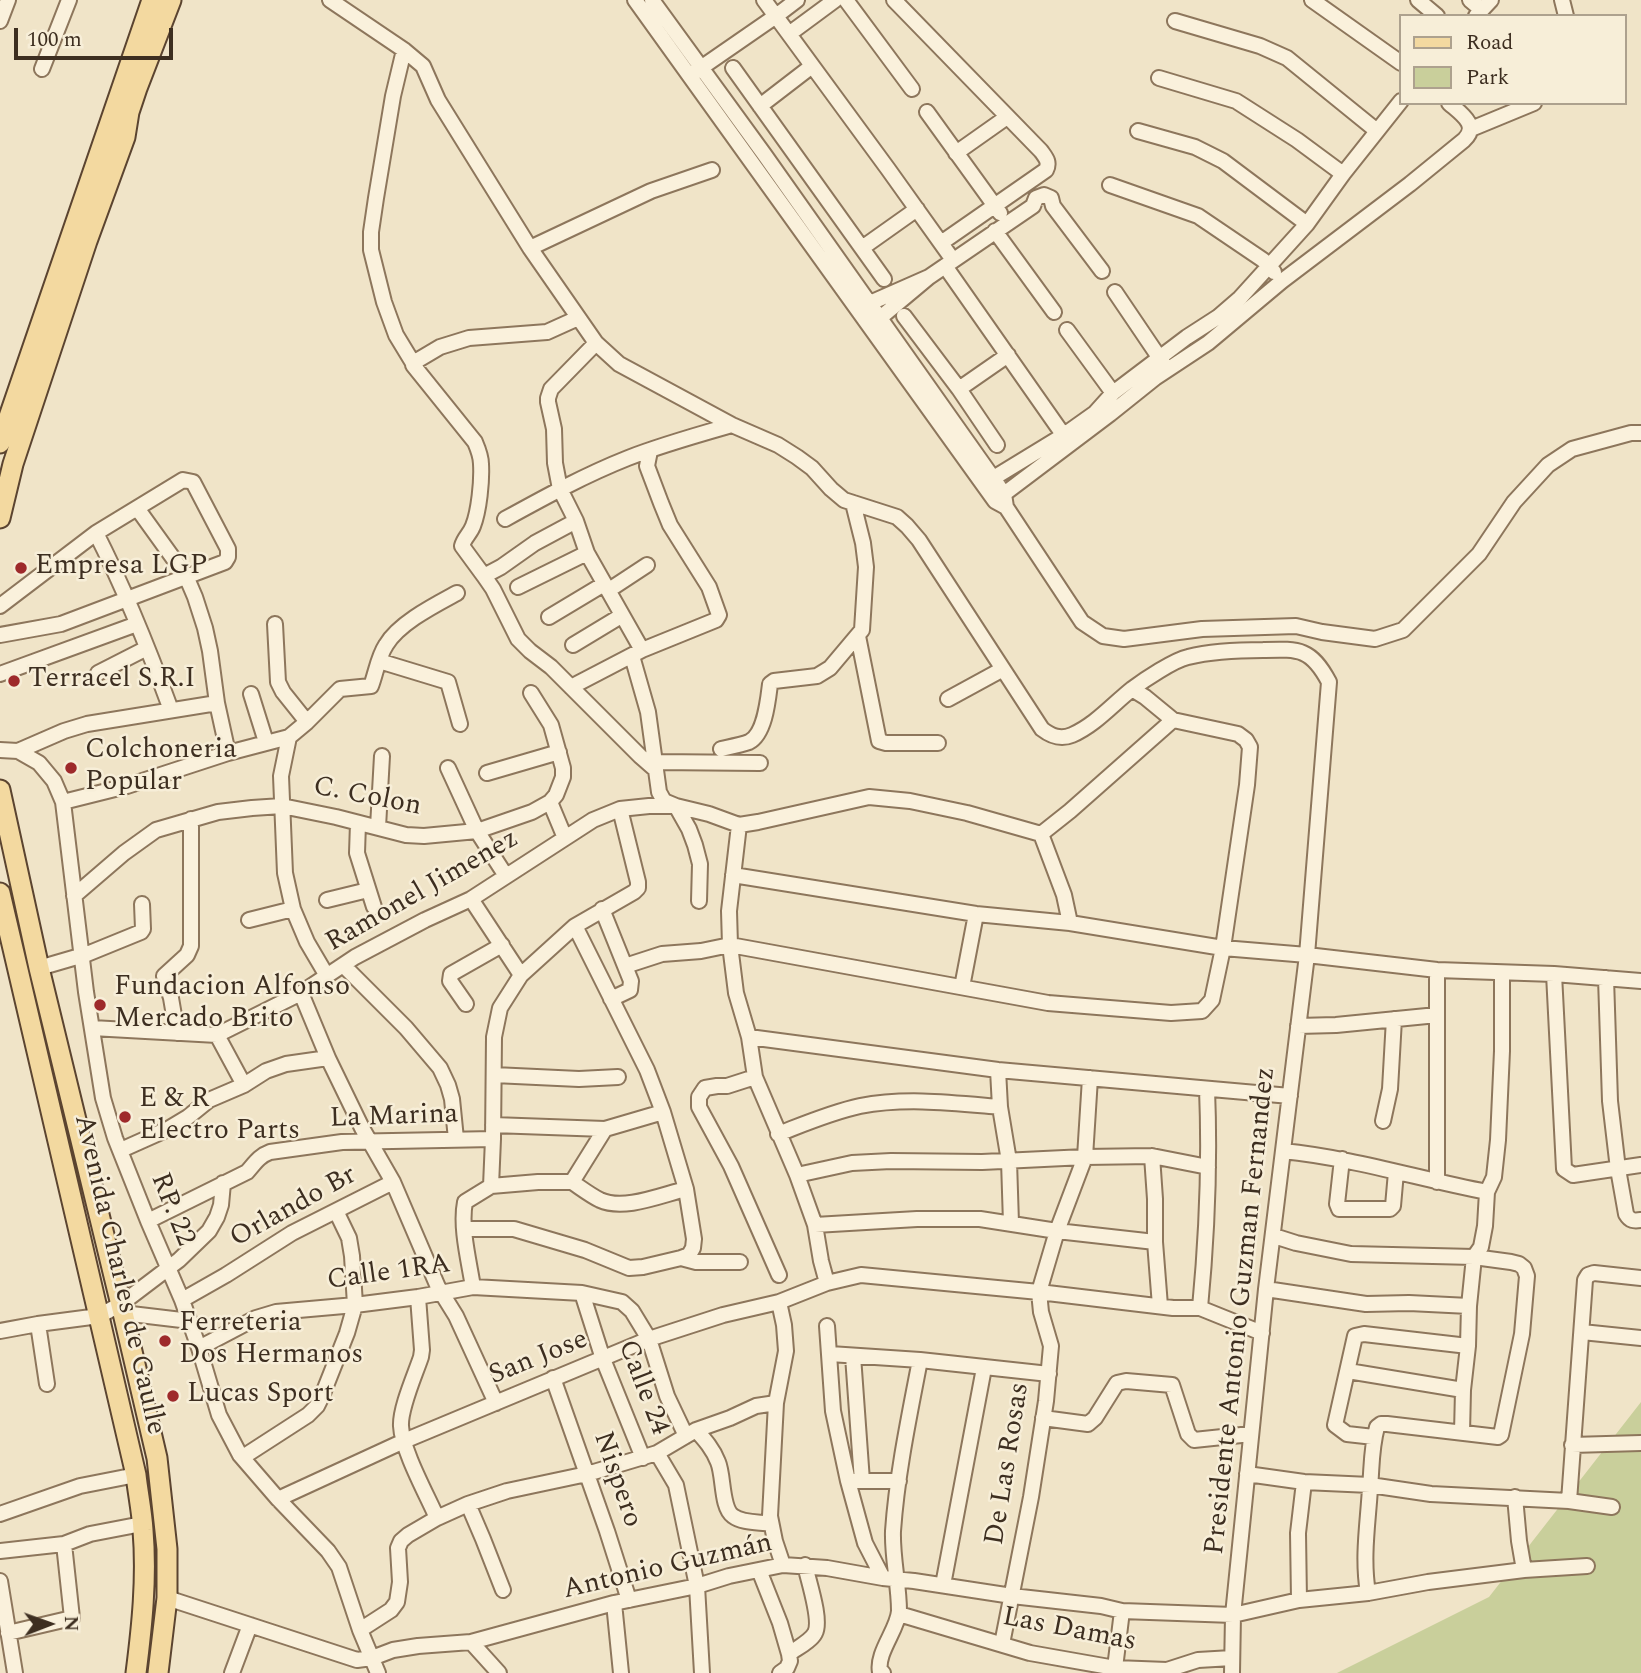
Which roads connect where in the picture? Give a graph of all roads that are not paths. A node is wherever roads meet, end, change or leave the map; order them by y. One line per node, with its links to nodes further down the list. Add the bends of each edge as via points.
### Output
1 (8, 0): 19 (street)
2 (69, 0): 26 (street)
3 (152, 0): 72 (main road)
4 (171, 0): 80 (main road, via 137,88 125,137 26,424)
5 (330, 0): 22 (street)
6 (635, 0): 27 (street)
7 (652, 0): 27 (street)
8 (764, 0): 18 (street)
9 (797, 0): 18 (street)
10 (835, 0): 21 (street)
11 (846, 0): 29 (street)
12 (894, 0): 35 (street)
13 (1312, 0): 23 (street)
14 (1418, 0): 17 (street)
15 (1470, 0): 16 (street)
16 (1483, 8)
17 (1435, 14)
18 (776, 16): 21 (street); 27 (street)
19 (0, 21)
20 (1175, 21): 38 (street, via 1287,58)
21 (789, 34): 24 (street)
22 (404, 50): 48 (street, via 423,66 438,100); 65 (street, via 376,198 371,250 396,335)
23 (1400, 62)
24 (813, 66): 33 (street); 44 (street)
25 (733, 68): 33 (street)
26 (42, 69)
27 (696, 71): 57 (street)
28 (1159, 78): 41 (street, via 1236,101)
29 (912, 89)
30 (1400, 101): 38 (street)
31 (1451, 105): 36 (street)
32 (1529, 105): 36 (street)
33 (760, 106): 49 (street)
34 (927, 113): 39 (street)
35 (1007, 117): 39 (street); 43 (street, via 1041,151 1048,166)
36 (1471, 129): 55 (street, via 1410,184)
37 (1138, 131): 45 (street, via 1195,147 1223,161)
38 (1377, 131): 41 (street)
39 (957, 153): 43 (street)
40 (712, 170): 48 (street, via 651,191)
41 (1343, 174): 45 (street)
42 (1110, 186): 51 (street, via 1198,216)
43 (995, 206): 46 (street); 47 (street)
44 (917, 209): 47 (street); 49 (street)
45 (1307, 224): 51 (street)
46 (1001, 227): 50 (street); 52 (street, via 1033,206 1036,198 1051,198); 58 (street)
47 (941, 243): 50 (street)
48 (530, 248): 60 (street)
49 (862, 248): 54 (street)
50 (949, 263): 53 (street); 64 (street)
51 (1269, 267): 55 (street); 66 (street, via 1218,317 1187,337)
52 (1102, 271)
53 (929, 277): 57 (street); 61 (street)
54 (884, 279)
55 (1282, 281): 66 (street, via 1208,343)
56 (1115, 292): 66 (street)
57 (864, 307): 61 (street)
58 (1054, 312)
59 (904, 316): 67 (street)
60 (578, 318): 63 (street); 65 (street, via 547,332 469,338 440,347)
61 (875, 322): 75 (street)
62 (1066, 330): 68 (street)
63 (596, 343): 69 (street, via 619,364); 76 (street, via 551,389 548,398)
64 (1008, 355): 67 (street); 71 (street)
65 (413, 363): 87 (street, via 479,452 475,522 462,546)
66 (1164, 364): 68 (street); 71 (street)
67 (959, 389): 73 (street)
68 (1113, 393): 71 (street)
69 (732, 425): 74 (street); 78 (street, via 797,457)
70 (1641, 433): 77 (street, via 1572,449 1548,465 1514,502 1479,554 1403,630 1375,639 1296,626 1202,629 1124,639 1103,636 1082,622)
71 (1067, 440): 75 (street); 77 (street)
72 (0, 443)
73 (998, 445)
74 (650, 451): 76 (street); 101 (street, via 648,466 661,503 709,587 719,615)
75 (988, 481): 77 (street)
76 (560, 489): 81 (street); 82 (street)
77 (1002, 501)
78 (853, 503): 98 (street, via 866,567); 103 (street, via 897,517 907,526)
79 (136, 508): 83 (street); 86 (street); 86 (street, via 182,480 191,481 228,555 225,562)
80 (0, 518)
81 (505, 519)
82 (576, 521): 84 (street); 87 (street)
83 (96, 533): 91 (street); 92 (street)
84 (587, 553): 88 (street); 89 (street)
85 (646, 565): 89 (street)
86 (186, 576): 91 (street); 111 (street, via 205,628)
87 (484, 576): 106 (street, via 517,639)
88 (518, 587)
89 (607, 587): 93 (street); 94 (street)
90 (457, 593): 102 (street, via 422,612 391,638)
91 (126, 598): 95 (street); 97 (street, via 61,624)
92 (0, 606)
93 (621, 616): 99 (street); 101 (street)
94 (549, 617)
95 (137, 624): 100 (street); 105 (street)
96 (275, 624): 114 (street, via 279,685)
97 (0, 635)
98 (858, 636): 118 (street, via 879,741); 119 (street, via 817,676 770,684 759,733 752,741)
99 (573, 645)
100 (147, 649): 104 (street); 112 (street)
101 (637, 653): 106 (street); 126 (street)
102 (379, 661): 114 (street, via 371,686 340,689); 115 (street, via 448,682)
103 (1003, 669): 107 (street, Presidente Antonio Guzman Fernandez, via 1042,729 1060,738 1100,718); 110 (street)
104 (98, 673)
105 (0, 674)
106 (570, 687): 126 (street, via 633,750)
107 (1132, 690): 113 (street); 162 (street, Presidente Antonio Guzman Fernandez, via 1185,657 1228,650 1291,649 1311,656 1322,668 1329,682)
108 (531, 693): 122 (street, via 551,724)
109 (251, 694): 117 (street)
110 (948, 699)
111 (217, 703): 112 (street); 123 (street)
112 (171, 710): 121 (street, via 64,730)
113 (1173, 720): 140 (street); 160 (street, via 1238,734 1250,747)
114 (307, 722): 116 (street)
115 (460, 724)
116 (289, 737): 117 (street); 132 (street, via 282,769)
117 (266, 742): 123 (street)
118 (938, 743)
119 (721, 749)
120 (0, 750): 121 (street)
121 (18, 751): 130 (street, RP. 22, via 48,772)
122 (559, 752): 128 (street); 131 (street, via 563,777)
123 (229, 753): 130 (street)
124 (382, 755): 138 (street)
125 (760, 763): 126 (street)
126 (656, 766): 133 (street, via 659,792 664,801)
127 (448, 768): 139 (street)
128 (487, 773)
129 (0, 789): 165 (main road, Avenida Charles de Gaulle)
130 (63, 802): 146 (street, RP. 22)
131 (550, 802): 139 (street, C. Colon); 141 (street)
132 (282, 806): 135 (street, C. Colon); 136 (street, C. Colon); 152 (street, via 285,873)
133 (676, 806): 134 (street, Ramonel Jimenez); 137 (street, Ramonel Jimenez); 149 (street, via 700,864)
134 (620, 809): 141 (street, Ramonel Jimenez); 153 (street, via 638,888)
135 (191, 819): 146 (street, C. Colon, via 156,830); 181 (street, via 191,946 164,976)
136 (358, 822): 138 (street, C. Colon); 144 (street, via 357,853)
137 (739, 825): 140 (street, via 869,797 967,813); 142 (street)
138 (378, 827): 139 (street, C. Colon, via 412,835)
139 (477, 831): 143 (street)
140 (1041, 834): 156 (street)
141 (565, 838): 143 (street, Ramonel Jimenez)
142 (733, 875): 154 (street); 158 (street)
143 (506, 876): 147 (street, Ramonel Jimenez)
144 (368, 890): 148 (street); 151 (street)
145 (0, 894): 248 (main road, Avenida Charles de Gaulle)
146 (74, 897): 161 (street, RP. 22)
147 (471, 899): 159 (street); 163 (street, Ramonel Jimenez)
148 (327, 900)
149 (698, 901)
150 (142, 904): 161 (street, via 142,932)
151 (374, 907)
152 (293, 909): 155 (street); 170 (street)
153 (602, 909): 157 (street); 164 (street)
154 (976, 914): 156 (street); 173 (street)
155 (249, 920)
156 (1070, 923): 160 (street)
157 (575, 926): 169 (street); 175 (street)
158 (730, 945): 164 (street, via 663,954); 173 (street); 183 (street, via 736,993)
159 (502, 946): 169 (street); 176 (street, via 451,974 450,981)
160 (1223, 948): 162 (street); 173 (street, via 1212,1000 1202,1011 1171,1013 1059,1004)
161 (81, 955): 165 (street); 180 (street, RP. 22)
162 (1307, 955): 166 (street); 179 (street, Presidente Antonio Guzman Fernandez)
163 (343, 965): 170 (street, Ramonel Jimenez); 199 (street, via 435,1061 450,1091)
164 (625, 966): 175 (street, via 631,987)
165 (39, 968): 246 (main road, Avenida Charles de Gaulle)
166 (1437, 970): 167 (street); 177 (street)
167 (1502, 973): 168 (street); 218 (street, via 1498,1140)
168 (1553, 974): 171 (street); 209 (street, via 1564,1169 1573,1175)
169 (521, 975): 186 (street, via 500,1008)
170 (327, 976): 174 (street, Ramonel Jimenez)
171 (1606, 978): 172 (street); 209 (street, via 1610,1101)
172 (1641, 981)
173 (962, 987)
174 (301, 993): 182 (street, Ramonel Jimenez); 184 (street)
175 (611, 999): 194 (street)
176 (466, 1004)
177 (1437, 1015): 178 (street); 215 (street)
178 (1395, 1019): 179 (street); 195 (street)
179 (1298, 1026): 192 (street, Presidente Antonio Guzman Fernandez)
180 (92, 1028): 181 (street, Ramonel Jimenez); 201 (street, RP. 22, via 105,1105)
181 (177, 1033): 182 (street, Ramonel Jimenez)
182 (217, 1035): 190 (street)
183 (749, 1037): 185 (street); 188 (street)
184 (327, 1058): 190 (street, via 273,1068); 200 (street)
185 (998, 1070): 189 (street); 193 (street)
186 (494, 1075): 187 (street); 197 (street)
187 (618, 1077)
188 (755, 1077): 198 (street); 232 (street, via 705,1088 699,1107 731,1166)
189 (1090, 1078): 191 (street); 204 (street)
190 (244, 1085): 201 (street)
191 (1207, 1089): 192 (street); 208 (street)
192 (1290, 1096): 202 (street, Presidente Antonio Guzman Fernandez)
193 (1000, 1107): 198 (street, via 892,1102 859,1107); 206 (street)
194 (663, 1112): 196 (street, La Marina); 217 (street)
195 (1383, 1121)
196 (606, 1129): 197 (street, La Marina); 214 (street)
197 (493, 1132): 199 (street, La Marina); 216 (street)
198 (778, 1134): 211 (street)
199 (456, 1139): 200 (street, La Marina)
200 (370, 1141): 212 (street, La Marina, via 271,1152 247,1172); 213 (street)
201 (121, 1150): 221 (street, RP. 22)
202 (1283, 1151): 205 (street); 226 (street, Presidente Antonio Guzman Fernandez)
203 (1152, 1156): 204 (street); 208 (street); 227 (street)
204 (1084, 1157): 206 (street); 225 (street)
205 (1342, 1159): 210 (street); 210 (street, via 1339,1209 1390,1209)
206 (1009, 1161): 211 (street, via 852,1163); 222 (street)
207 (1641, 1166): 209 (street)
208 (1208, 1167): 247 (street)
209 (1618, 1169): 220 (street, via 1626,1214 1633,1221)
210 (1396, 1172): 215 (street)
211 (797, 1175): 223 (street)
212 (223, 1182): 221 (street, La Marina); 231 (street, via 221,1205 209,1231)
213 (393, 1182): 219 (street, Orlando Br); 238 (street)
214 (572, 1182): 216 (street); 217 (street, via 614,1204)
215 (1437, 1182): 218 (street)
216 (491, 1186): 224 (street, via 465,1202)
217 (686, 1189): 228 (street, via 694,1239 689,1255)
218 (1488, 1192): 229 (street, via 1485,1226)
219 (336, 1211): 241 (street, Orlando Br); 243 (street, via 349,1238)
220 (1641, 1220)
221 (148, 1221): 231 (street, RP. 22)
222 (1011, 1223): 223 (street, via 917,1219); 225 (street)
223 (815, 1225): 234 (street)
224 (465, 1229): 228 (street, via 514,1228 629,1268); 235 (street)
225 (1057, 1231): 227 (street); 237 (street)
226 (1274, 1236): 229 (street, via 1351,1254); 236 (street, Presidente Antonio Guzman Fernandez)
227 (1155, 1242): 244 (street)
228 (681, 1258): 230 (street)
229 (1474, 1258): 245 (street); 273 (street, via 1519,1264 1528,1276 1503,1433 1498,1437)
230 (740, 1262)
231 (169, 1268): 241 (street, RP. 22); 246 (street)
232 (779, 1275)
233 (1641, 1278): 254 (street, via 1588,1275)
234 (827, 1283): 237 (street, San Jose, via 861,1275); 242 (street, San Jose)
235 (473, 1287): 238 (street, Calle 1RA); 240 (street, Calle 1RA)
236 (1266, 1289): 245 (street, via 1366,1304); 253 (street, Presidente Antonio Guzman Fernandez)
237 (1039, 1292): 244 (street, San Jose); 265 (street, De Las Rosas, via 1051,1346)
238 (442, 1293): 239 (street, Calle 1RA); 269 (street)
239 (418, 1297): 243 (street, Calle 1RA); 276 (street, via 422,1350 402,1415)
240 (583, 1299): 256 (street, Calle 1RA, via 622,1302); 261 (street, Calle 24)
241 (182, 1300): 249 (street, RP. 22)
242 (779, 1302): 256 (street, San Jose); 270 (street, via 786,1351)
243 (355, 1305): 258 (street, Calle 1RA, via 267,1314); 280 (street, via 317,1406)
244 (1160, 1306): 247 (street, San Jose)
245 (1469, 1306): 257 (street)
246 (122, 1308): 248 (street); 249 (street); 311 (main road, Avenida Charles de Gaulle, via 157,1458)
247 (1200, 1308): 253 (street, San Jose)
248 (99, 1316): 250 (street); 283 (main road, Avenida Charles de Gaulle)
249 (190, 1321): 258 (street, RP. 22)
250 (38, 1324): 252 (street); 267 (street)
251 (827, 1326): 259 (street)
252 (0, 1331)
253 (1262, 1332): 274 (street, Presidente Antonio Guzman Fernandez)
254 (1582, 1332): 255 (street); 278 (street)
255 (1641, 1338)
256 (649, 1339): 261 (street, San Jose); 272 (street, Calle 1RA, via 667,1395)
257 (1468, 1346): 264 (street, via 1364,1334 1355,1336); 268 (street)
258 (199, 1348): 280 (street, RP. 22, via 219,1415)
259 (830, 1354): 260 (street); 284 (street, via 833,1411)
260 (853, 1356): 262 (street); 284 (street)
261 (603, 1359): 266 (street, San Jose); 279 (street, Calle 24)
262 (920, 1360): 263 (street); 285 (street)
263 (984, 1368): 265 (street); 306 (street)
264 (1348, 1371): 268 (street); 275 (street, via 1335,1425 1347,1434)
265 (1049, 1374): 271 (street, De Las Rosas)
266 (553, 1378): 269 (street, San Jose); 281 (street, Nispero)
267 (47, 1384)
268 (1463, 1390): 273 (street)
269 (496, 1403): 276 (street, San Jose)
270 (776, 1403): 272 (street, via 756,1406); 296 (street)
271 (1044, 1418): 274 (street, via 1088,1424 1116,1383 1126,1381 1172,1385 1194,1440); 310 (street, De Las Rosas)
272 (691, 1433): 279 (street); 296 (street, Calle 1RA, via 710,1446 717,1459 728,1512 734,1518)
273 (1462, 1433): 275 (street, via 1381,1424)
274 (1251, 1434): 282 (street, Presidente Antonio Guzman Fernandez)
275 (1374, 1437): 287 (street)
276 (404, 1441): 289 (street, San Jose); 294 (street)
277 (1641, 1443): 278 (street)
278 (1572, 1446): 290 (street)
279 (650, 1456): 281 (street); 307 (street, Calle 24, via 676,1485)
280 (243, 1457): 289 (street, RP. 22)
281 (587, 1474): 291 (street); 313 (street, Nispero, via 617,1559)
282 (1247, 1474): 286 (street); 316 (street, Presidente Antonio Guzman Fernandez)
283 (136, 1475): 293 (street, via 79,1486); 295 (main road, Avenida Charles de Gaulle)
284 (855, 1481): 285 (street); 304 (street, via 865,1543)
285 (899, 1481): 304 (street)
286 (1304, 1482): 287 (street); 312 (street, via 1298,1533)
287 (1370, 1485): 288 (street, via 1431,1494); 309 (street, via 1365,1546)
288 (1515, 1497): 290 (street); 303 (street)
289 (278, 1499): 318 (street, RP. 22, via 340,1567)
290 (1569, 1501): 292 (street)
291 (468, 1504): 294 (street); 308 (street)
292 (1612, 1507)
293 (0, 1514)
294 (437, 1518): 318 (street, via 401,1541 397,1602)
295 (142, 1524): 297 (street, via 90,1534); 327 (main road, Avenida Charles de Gaulle, via 143,1623)
296 (771, 1524): 299 (street)
297 (64, 1545): 298 (street); 319 (street, via 72,1618)
298 (0, 1551)
299 (783, 1565): 300 (street, Antonio Guzmán); 302 (street, Antonio Guzmán)
300 (804, 1565): 304 (street, Antonio Guzmán); 324 (street, via 817,1629)
301 (1587, 1566): 303 (street, Antonio Guzmán)
302 (759, 1570): 307 (street, Antonio Guzmán); 324 (street)
303 (1524, 1570): 309 (street, Antonio Guzmán)
304 (890, 1578): 306 (street, Antonio Guzmán); 315 (street)
305 (0, 1581): 319 (street)
306 (943, 1585): 310 (street, Antonio Guzmán)
307 (697, 1586): 313 (street, Antonio Guzmán); 333 (street, Calle 24)
308 (503, 1590)
309 (1368, 1592): 312 (street, Antonio Guzmán)
310 (1012, 1596): 314 (street, Antonio Guzmán); 321 (street, De Las Rosas)
311 (167, 1598): 317 (street, Antonio Guzmán); 328 (main road, Avenida Charles de Gaulle)
312 (1299, 1600): 316 (street, Antonio Guzmán)
313 (621, 1601): 320 (street, Antonio Guzmán); 332 (street, Nispero)
314 (1122, 1611): 316 (street, Antonio Guzmán); 325 (street)
315 (899, 1614): 321 (street, Las Damas); 335 (street, via 879,1666)
316 (1233, 1615): 323 (street, Presidente Antonio Guzman Fernandez)
317 (250, 1625): 322 (street, Antonio Guzmán, via 357,1660); 329 (street)
318 (360, 1630): 322 (street, RP. 22)
319 (8, 1633): 326 (street)
320 (471, 1642): 322 (street, Antonio Guzmán, via 393,1650); 331 (street)
321 (1002, 1644): 325 (street, Las Damas)
322 (372, 1658): 330 (street, RP. 22)
323 (1232, 1658): 325 (street, Las Damas, via 1198,1660 1167,1670); 336 (street, Presidente Antonio Guzman Fernandez)
324 (792, 1662): 334 (street)
325 (1115, 1668)
326 (15, 1673)
327 (136, 1673)
328 (158, 1673)
329 (232, 1673)
330 (378, 1673)
331 (499, 1673)
332 (621, 1673)
333 (702, 1673)
334 (780, 1673)
335 (883, 1673)
336 (1232, 1673)

